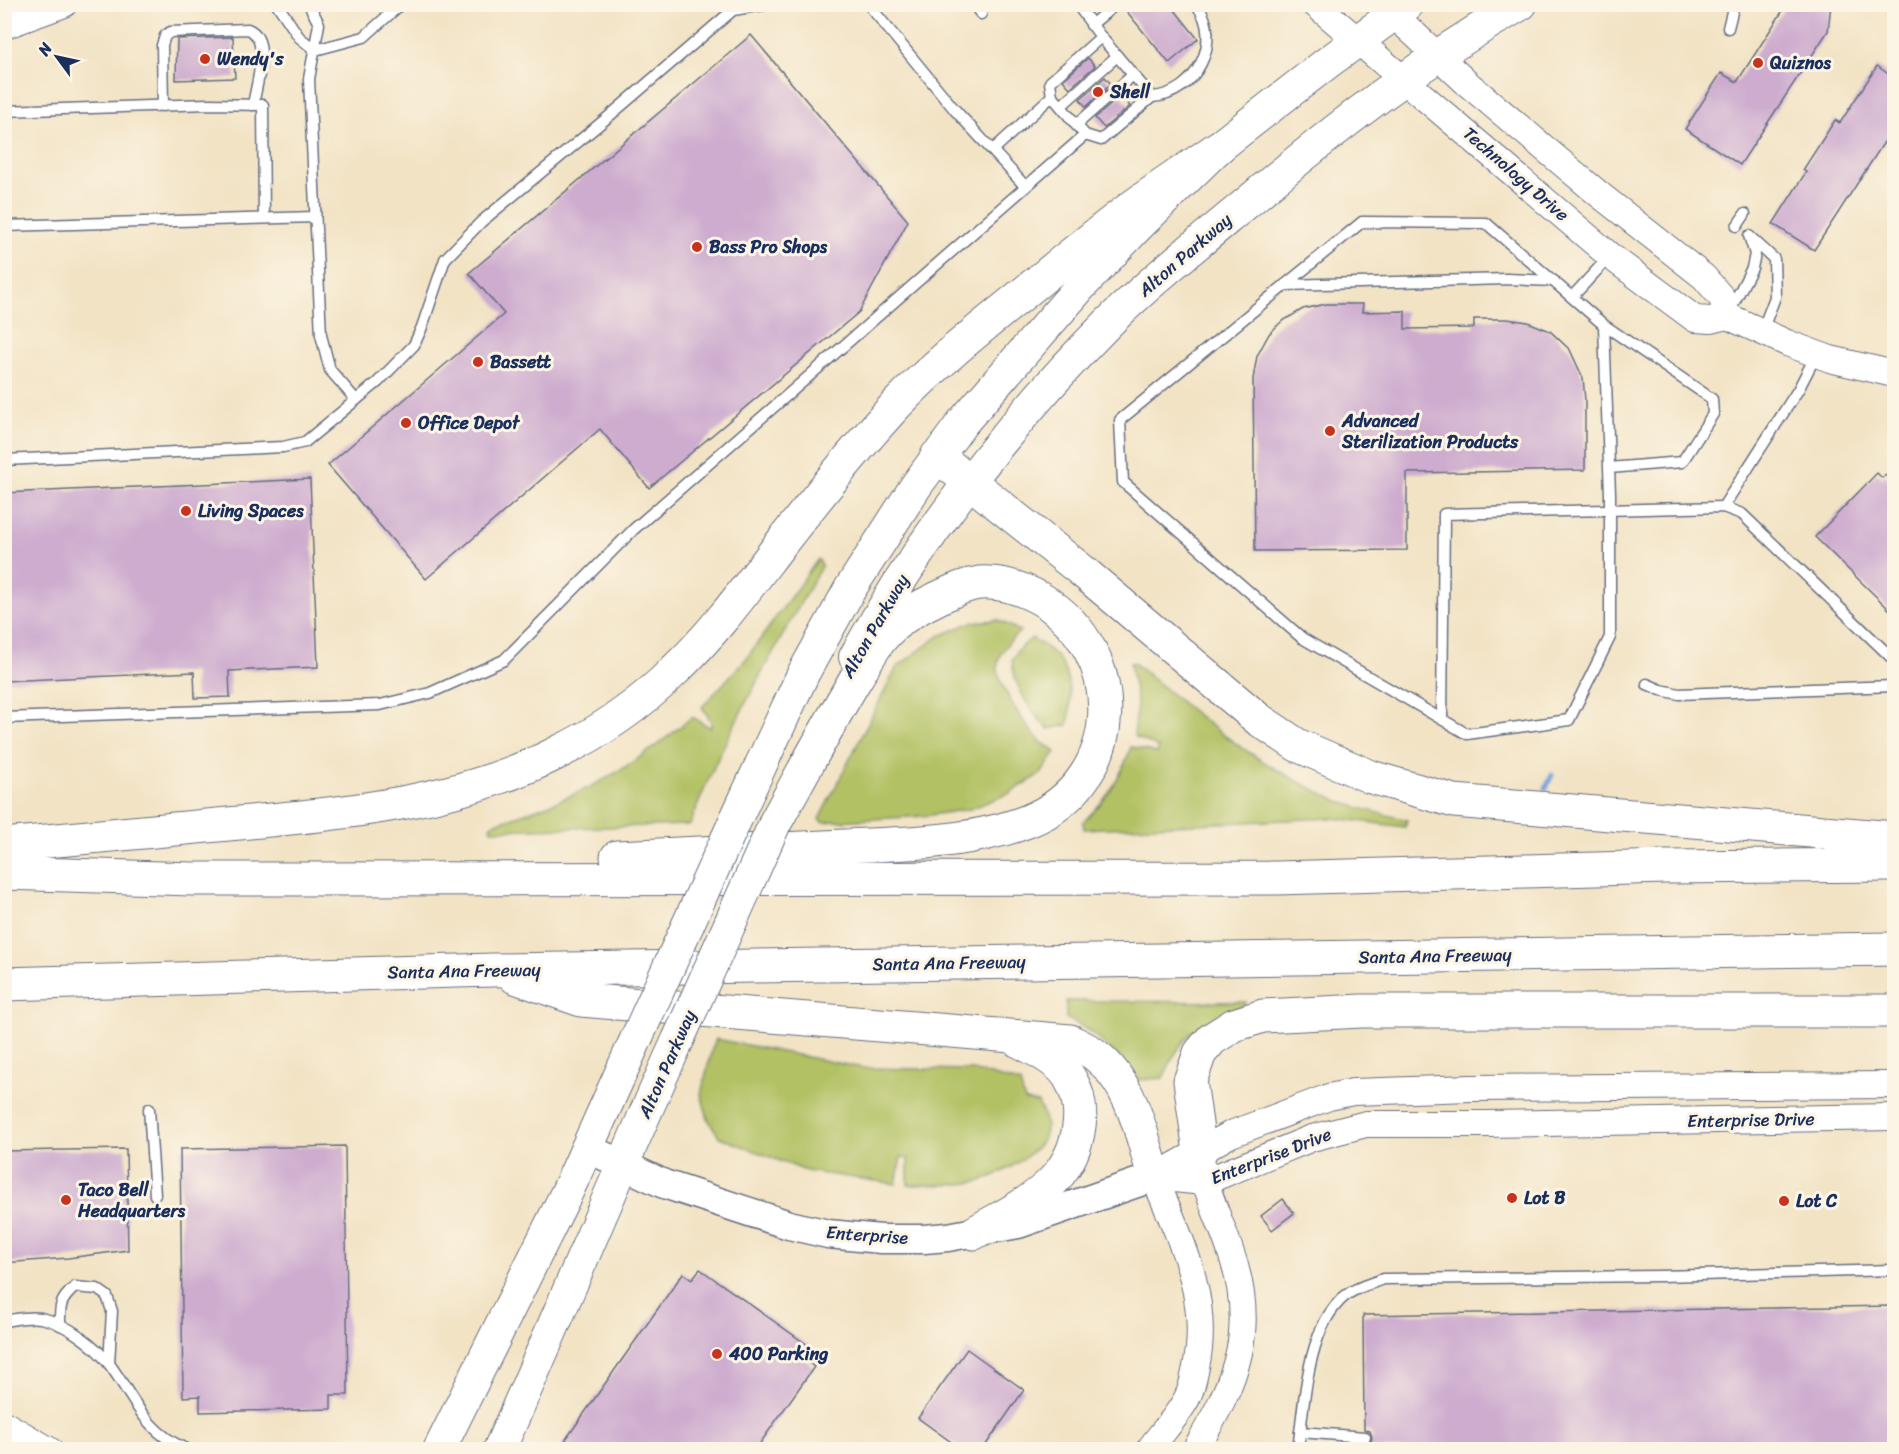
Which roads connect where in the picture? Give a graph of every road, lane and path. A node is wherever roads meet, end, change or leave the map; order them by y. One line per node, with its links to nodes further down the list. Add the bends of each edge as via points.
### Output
1 (64, 4): 16 (street)
2 (277, 4): 21 (lane, via 298,37)
3 (309, 4): 21 (lane, via 319,24)
4 (401, 4): 21 (lane, via 364,37)
5 (769, 4): 51 (lane, via 733,10 482,222 445,259 414,345)
6 (868, 4): 35 (lane)
7 (973, 4): 15 (lane)
8 (1116, 4): 17 (lane)
9 (1196, 4): 27 (lane, via 1207,21 1204,61 1172,93)
10 (1315, 4): 20 (street, Technology Drive)
11 (1521, 4): 23 (main road, Alton Parkway)
12 (1734, 4): 18 (lane)
13 (1079, 6): 17 (lane)
14 (1395, 8): 20 (main road, Alton Parkway); 23 (street, Technology Drive)
15 (981, 14)
16 (4, 26)
17 (1091, 26): 19 (lane)
18 (1728, 28)
19 (1101, 37): 22 (lane); 26 (lane, via 1050,82)
20 (1357, 41): 25 (street, Technology Drive); 34 (main road, Alton Parkway)
21 (315, 50): 38 (lane, via 309,79)
22 (1117, 56): 24 (lane); 30 (lane)
23 (1437, 56): 25 (main road, Alton Parkway); 46 (street, Technology Drive, via 1704,277 1722,298)
24 (1133, 75): 27 (lane); 32 (lane)
25 (1403, 79): 42 (street, Technology Drive); 55 (main road, Alton Parkway, via 1278,176 1110,321)
26 (1052, 96): 30 (lane); 35 (lane)
27 (1152, 97): 33 (lane, via 1101,140)
28 (253, 105): 29 (lane); 29 (lane, via 262,51 258,38 248,29 170,32 165,36); 39 (lane, via 263,105)
29 (163, 106): 31 (lane)
30 (1061, 106): 32 (lane)
31 (4, 111)
32 (1076, 125): 33 (lane)
33 (1085, 135): 36 (lane)
34 (1220, 147): 52 (main road, Alton Parkway, via 1081,286); 65 (highway, via 1096,235 929,373 867,436 686,660 636,705 591,734 546,759 488,781 353,812)
35 (993, 150): 36 (lane)
36 (1025, 186): 61 (lane, via 634,529 504,660 430,693 380,705)
37 (1745, 214): 41 (lane)
38 (315, 217): 39 (lane); 51 (lane, via 325,357 330,370)
39 (264, 218): 40 (lane)
40 (4, 226)
41 (1737, 226)
42 (1610, 256): 45 (lane); 46 (street, Technology Drive, via 1695,319)
43 (1554, 281): 44 (lane); 44 (lane, via 1486,223 1362,222); 45 (lane)
44 (1285, 285): 62 (lane, via 1120,420 1123,482 1302,638)
45 (1572, 297): 47 (lane)
46 (1727, 316): 48 (street); 48 (lane, via 1752,268 1755,254 1749,236 1774,259 1775,297)
47 (1604, 325): 54 (lane); 54 (lane, via 1712,399 1713,414 1682,462)
48 (1762, 332): 49 (street)
49 (1816, 354): 50 (street); 56 (lane, via 1798,390)
50 (1894, 374)
51 (356, 400): 53 (lane, via 305,442 284,447)
52 (937, 456): 55 (highway); 77 (main road, Alton Parkway, bridge, via 822,638)
53 (4, 460)
54 (1609, 468): 57 (lane)
55 (969, 480): 63 (main road, Alton Parkway, via 890,596 862,645); 64 (highway, via 1258,719 1297,745 1371,777 1454,801)
56 (1723, 507): 57 (lane); 58 (lane, via 1742,514)
57 (1610, 512): 62 (lane, via 1610,637 1569,720 1467,734); 62 (lane, via 1444,514)
58 (1894, 660)
59 (1647, 684): 60 (lane, via 1679,694)
60 (1894, 686)
61 (4, 718)
62 (1442, 719)
63 (776, 823): 68 (highway, via 879,640 919,607 957,589 979,584 1010,586 1052,605 1082,635 1093,653 1104,691 1105,712 1101,738 1087,773 1052,808 1028,821 991,832 871,844); 78 (main road, Alton Parkway, bridge)
64 (1894, 838)
65 (4, 845)
66 (1894, 865): 68 (highway, via 1277,878)
67 (4, 873): 68 (highway)
68 (184, 879)
69 (1894, 949): 70 (highway, Santa Ana Freeway)
70 (493, 970): 71 (highway, Santa Ana Freeway); 73 (highway, via 581,1000)
71 (4, 984)
72 (1894, 1011): 79 (highway, via 1362,1011 1263,1016 1234,1025 1212,1039 1200,1053 1190,1081)
73 (1008, 1035): 80 (highway, via 1070,1041 1095,1055 1117,1078 1134,1107); 82 (highway, via 1043,1054 1069,1075 1080,1114 1077,1139 1068,1162 1051,1183)
74 (1894, 1085): 79 (street, Enterprise Drive, via 1353,1092 1329,1097 1231,1134)
75 (149, 1109): 81 (lane)
76 (1894, 1117): 79 (street, Enterprise Drive, via 1366,1124)
77 (587, 1148): 78 (main road, Enterprise); 92 (main road, Alton Parkway)
78 (621, 1164): 82 (main road, Enterprise, via 663,1184 828,1234 924,1239); 93 (main road, Alton Parkway)
79 (1202, 1167): 80 (street, Enterprise Drive); 95 (street, via 1236,1266 1243,1309 1235,1372)
80 (1154, 1177): 82 (main road, Enterprise, via 1035,1220); 94 (street, via 1190,1266 1201,1332 1187,1397)
81 (155, 1195)
82 (974, 1233)
83 (1894, 1270): 88 (lane, via 1383,1279 1350,1292 1331,1313 1312,1353)
84 (4, 1321): 85 (lane, via 41,1318)
85 (60, 1325): 86 (lane); 86 (lane, via 60,1304 75,1287 97,1289 107,1296 112,1311)
86 (109, 1364): 91 (lane, via 157,1432)
87 (4, 1424): 90 (street)
88 (1300, 1432): 89 (lane); 96 (lane)
89 (1365, 1437)
90 (49, 1449)
91 (186, 1449)
92 (439, 1449)
93 (499, 1449)
94 (1149, 1449)
95 (1194, 1449)
96 (1298, 1449)

